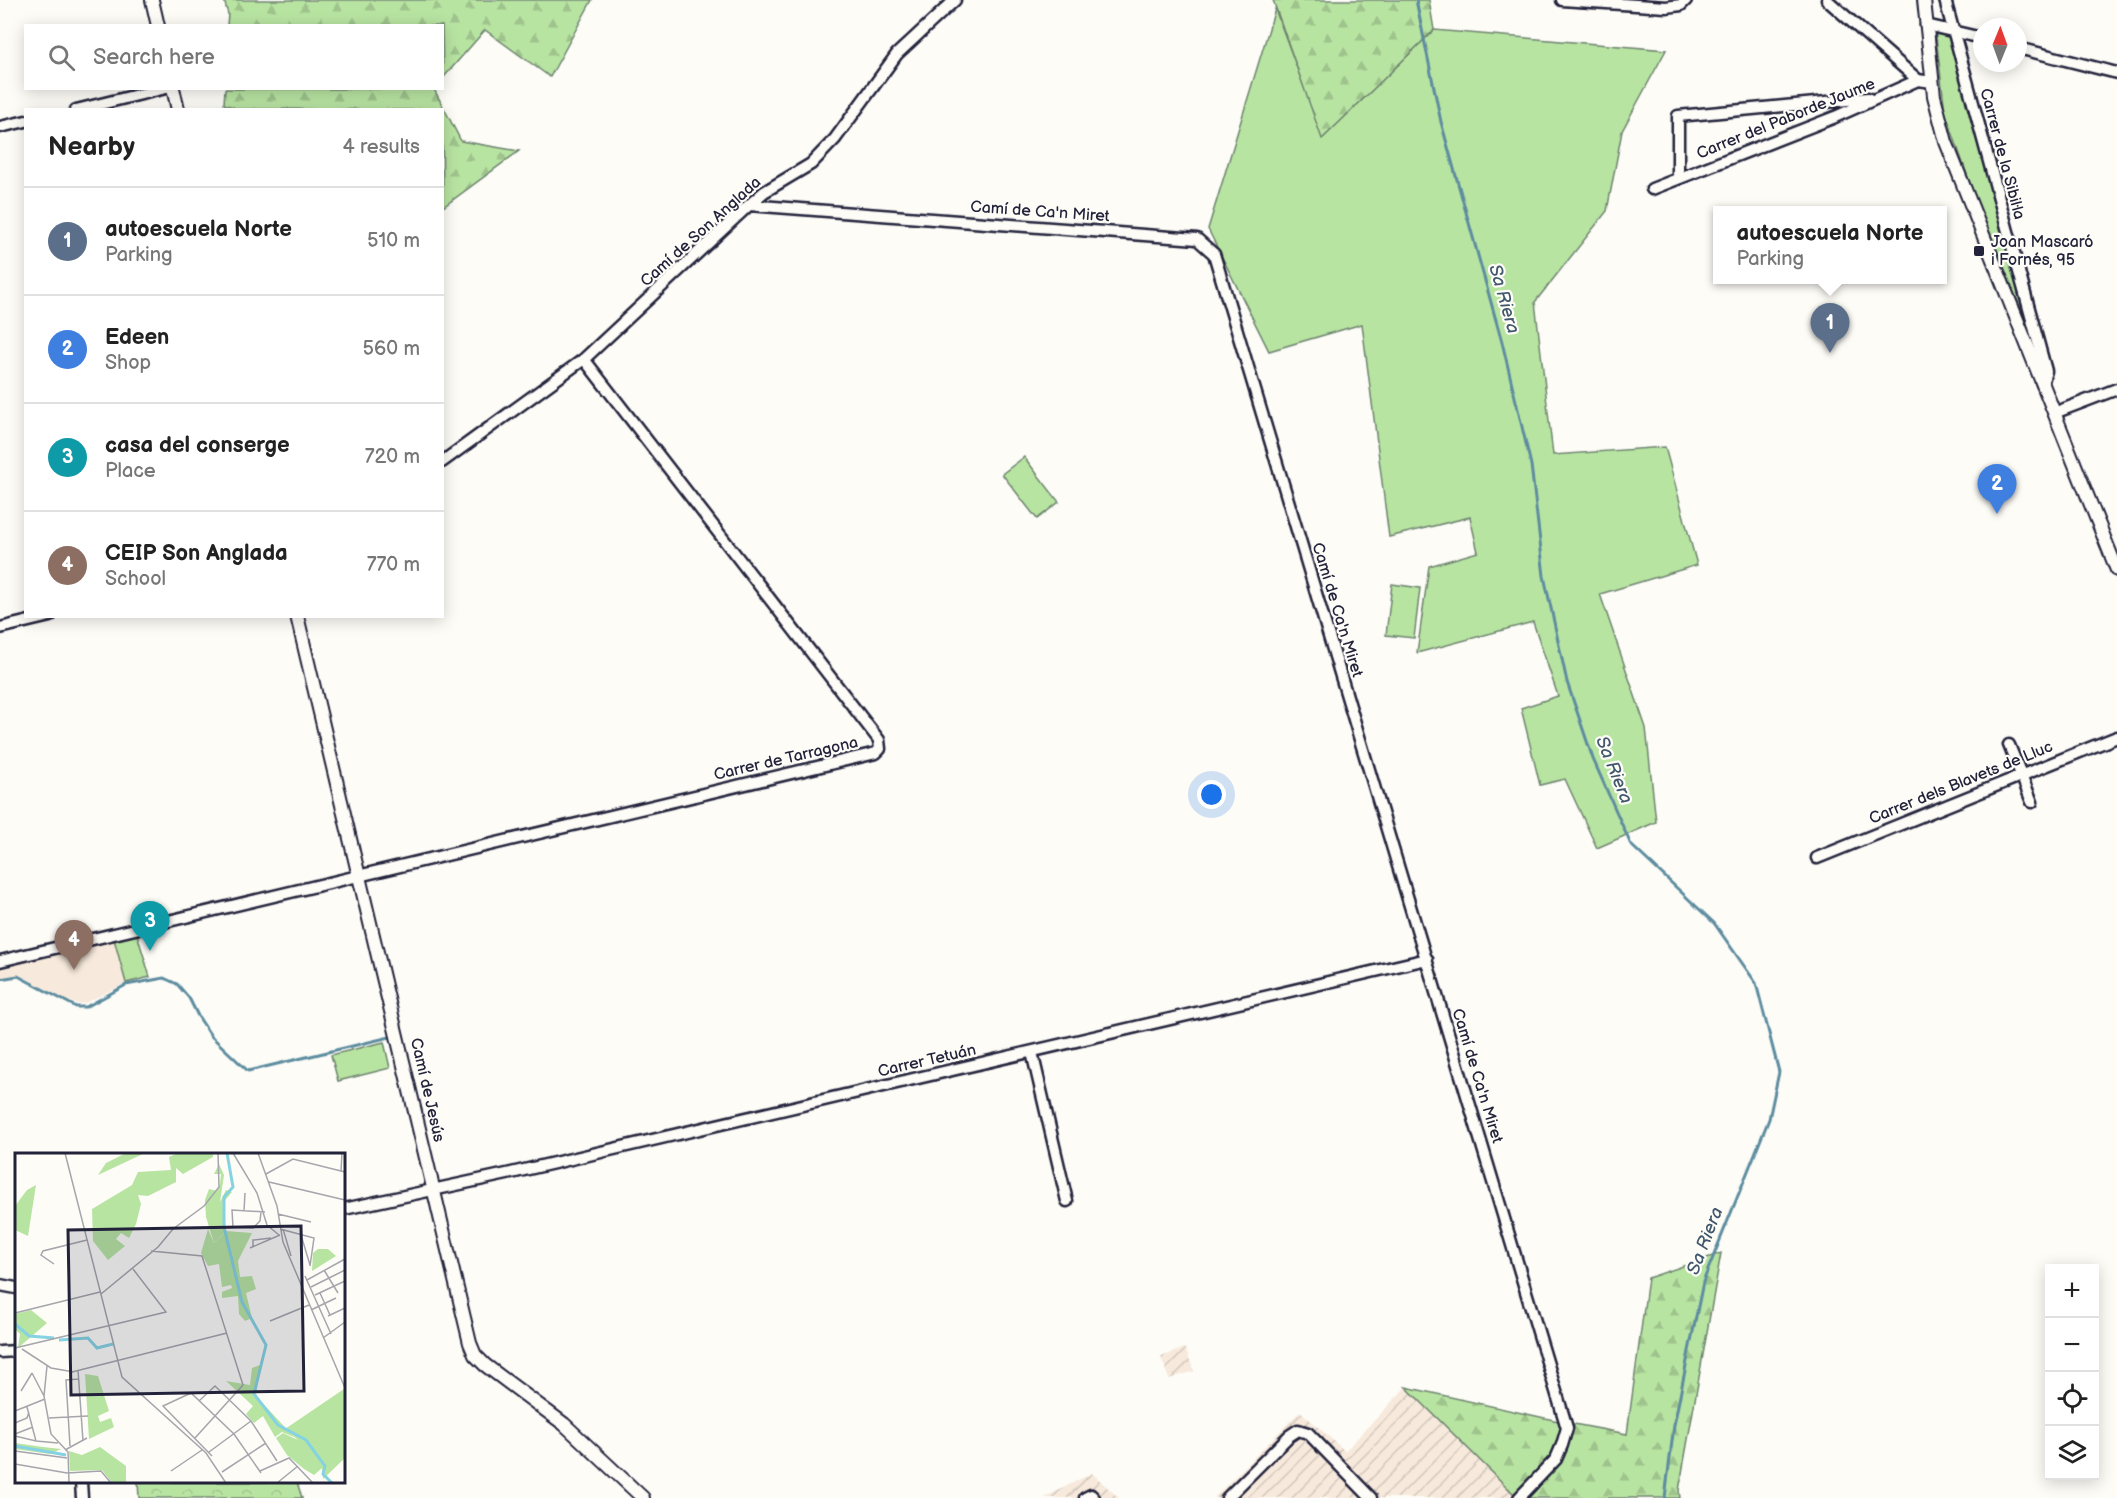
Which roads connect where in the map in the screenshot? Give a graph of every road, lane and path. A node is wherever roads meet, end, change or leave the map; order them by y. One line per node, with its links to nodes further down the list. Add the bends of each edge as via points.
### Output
1 (152, 0): 9 (street)
2 (955, 0): 26 (street, Camí de Son Anglada, via 897,54 835,139 811,164)
3 (1562, 0): 8 (street)
4 (1686, 0): 8 (street, via 1681,5)
5 (1827, 0): 15 (street)
6 (1924, 0): 10 (street)
7 (1945, 0): 11 (street, Carrer de la Sibil·la)
8 (1667, 4)
9 (158, 24)
10 (1926, 25): 11 (street); 16 (street)
11 (1953, 30): 12 (street); 28 (street, Carrer de la Sibil·la, via 2046,371)
12 (1973, 36)
13 (2027, 51): 14 (street)
14 (2116, 76)
15 (1918, 80): 16 (street); 19 (street, Carrer del Paborde Jaume)
16 (1932, 82): 28 (street, via 1946,142)
17 (158, 90): 20 (street)
18 (173, 90): 21 (street)
19 (1877, 98): 24 (street, Carrer del Paborde Jaume); 24 (street, via 1678,116)
20 (84, 108)
21 (178, 108)
22 (24, 121): 23 (street)
23 (0, 127)
24 (1678, 179): 25 (street, Carrer del Paborde Jaume)
25 (1653, 189)
26 (749, 205): 27 (street, Camí de Son Anglada); 42 (street, Camí de Ca'n Miret, via 1197,239 1214,254)
27 (584, 359): 31 (street, Camí de Son Anglada); 41 (street, Carrer de Tarragona, via 879,740 880,748 876,753)
28 (2042, 384): 30 (street)
29 (2117, 389): 30 (street)
30 (2054, 413): 32 (street)
31 (444, 461)
32 (2117, 570)
33 (42, 618): 35 (street)
34 (297, 618): 41 (street, Camí de Jesús)
35 (0, 628)
36 (2117, 737): 38 (street, Carrer dels Blavets de Lluc)
37 (2009, 745): 38 (street)
38 (2021, 775): 39 (street); 40 (street, Carrer dels Blavets de Lluc)
39 (2032, 802)
40 (1817, 858)
41 (360, 876): 43 (street); 45 (street, Camí de Jesús)
42 (1427, 959): 44 (street, Carrer Tetuán); 55 (street, Camí de Ca'n Miret, via 1567,1428 1556,1459)
43 (0, 961)
44 (1032, 1052): 45 (street, Carrer Tetuán); 46 (street)
45 (433, 1190): 47 (street, Carrer Tetuán); 52 (street, Camí de Jesús, via 476,1355 564,1424)
46 (1067, 1201)
47 (345, 1209)
48 (0, 1285): 49 (street)
49 (15, 1287)
50 (81, 1483): 51 (street)
51 (82, 1498)
52 (643, 1498)
53 (1227, 1498): 54 (street, via 1298,1430 1308,1433)
54 (1371, 1498)
55 (1519, 1498)

